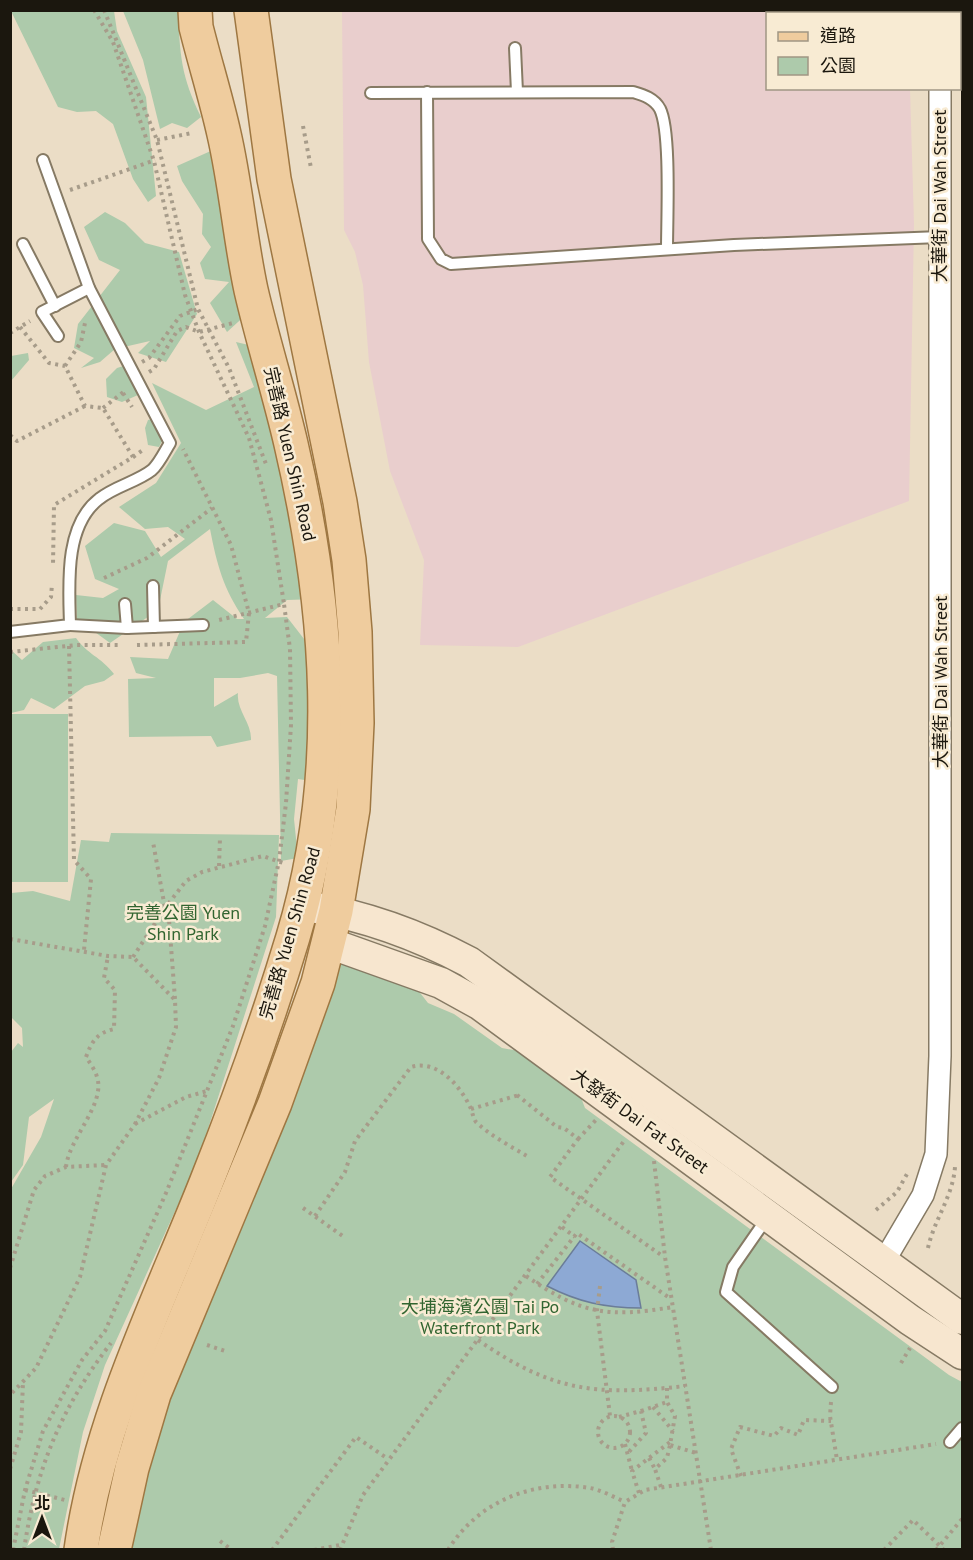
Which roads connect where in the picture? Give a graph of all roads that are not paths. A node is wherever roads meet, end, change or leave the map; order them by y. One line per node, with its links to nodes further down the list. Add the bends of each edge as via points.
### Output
1 (195, 10): 22 (main road, 完善路 Yuen Shin Road, via 224,135 252,291 291,446 319,596 325,674 324,762 318,834)
2 (251, 10): 23 (main road, 完善路 Yuen Shin Road, via 274,179 349,560 355,632 356,765)
3 (515, 48): 6 (lane)
4 (940, 90): 9 (street, 大華街 Dai Wah Street)
5 (427, 92): 6 (lane); 7 (lane); 11 (lane, via 428,239 441,259 451,264 468,264)
6 (517, 92): 11 (lane, via 633,92 650,98 659,108 665,128)
7 (371, 93)
8 (43, 160): 12 (lane)
9 (940, 237): 11 (lane); 26 (street, 大華街 Dai Wah Street, via 937,1149 923,1196)
10 (23, 244): 13 (lane)
11 (667, 249)
12 (89, 288): 13 (lane); 17 (lane, via 170,442 153,469 100,498 82,516 75,538 69,591)
13 (55, 306): 14 (lane, via 42,312)
14 (58, 336)
15 (153, 586): 19 (lane)
16 (125, 604): 20 (lane)
17 (70, 625): 20 (lane); 21 (lane)
18 (203, 625): 19 (lane)
19 (154, 627): 20 (lane)
20 (127, 628)
21 (10, 632)
22 (302, 906): 23 (street, 大發街 Dai Fat Street); 24 (main road, 完善路 Yuen Shin Road)
23 (336, 911): 24 (main road, 完善路 Yuen Shin Road); 26 (street, 大發街 Dai Fat Street, via 426,940 489,975)
24 (311, 940): 25 (street, 大發街 Dai Fat Street, via 441,983 479,1004); 32 (main road, 完善路 Yuen Shin Road, via 125,1379 94,1480); 33 (main road, 完善路 Yuen Shin Road, via 297,1046 154,1394)
25 (769, 1215): 28 (street, 大發街 Dai Fat Street, via 910,1320); 29 (lane, via 733,1268 726,1292)
26 (883, 1263): 27 (street, 大發街 Dai Fat Street)
27 (963, 1319)
28 (963, 1354)
29 (832, 1387)
30 (963, 1428): 31 (lane)
31 (950, 1442)
32 (81, 1550)
33 (114, 1550)

